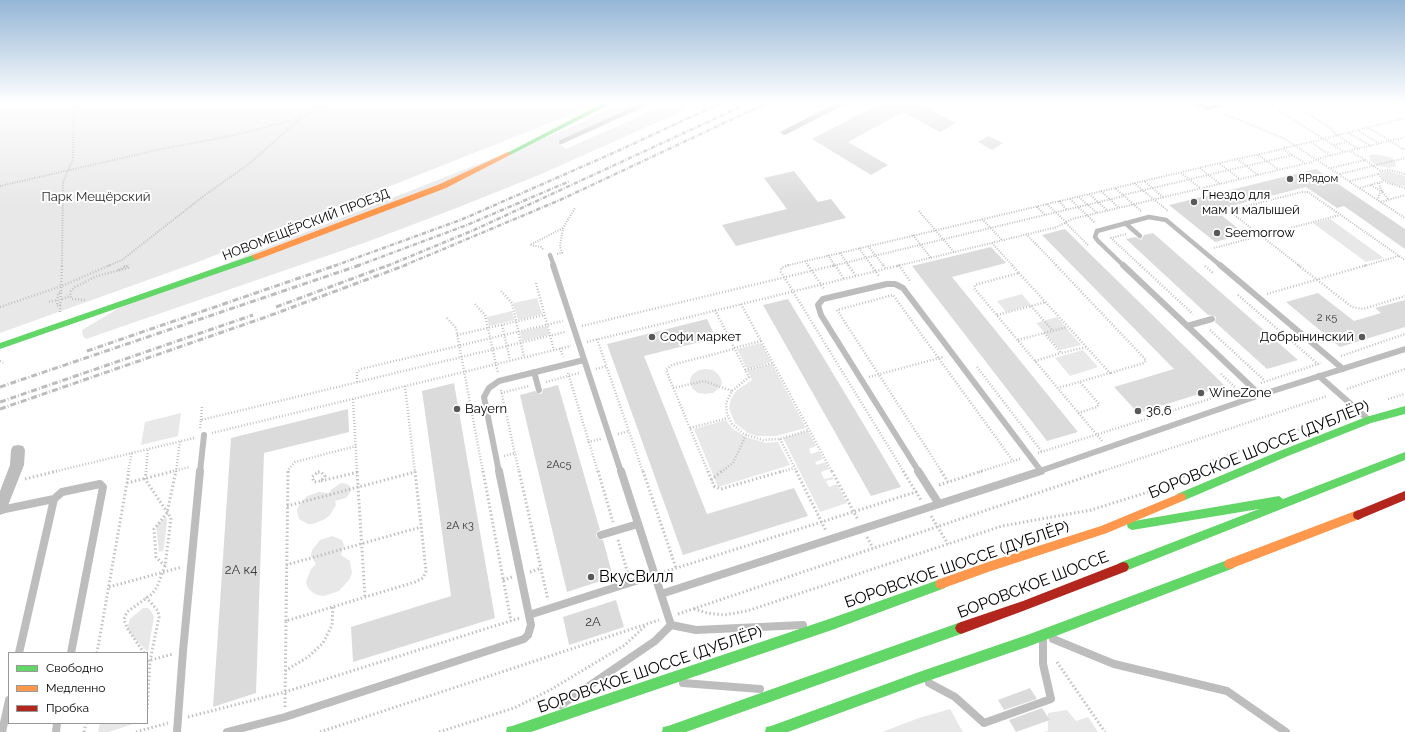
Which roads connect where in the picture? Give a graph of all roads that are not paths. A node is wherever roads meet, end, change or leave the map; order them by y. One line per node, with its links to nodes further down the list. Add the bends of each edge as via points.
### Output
1 (543, 136): 9 (street, НОВОМЕЩЁРСКИЙ ПРОЕЗД, via 443,186 223,270)
2 (574, 136): 3 (lane)
3 (561, 142)
4 (1125, 223): 5 (lane); 8 (lane, via 1097,231 1095,237); 12 (lane, via 1154,217 1171,223)
5 (1140, 236)
6 (550, 255): 11 (lane)
7 (1212, 319): 8 (lane)
8 (1187, 326): 16 (lane)
9 (0, 346)
10 (1405, 349): 12 (lane)
11 (584, 360): 13 (lane); 28 (lane)
12 (1343, 369): 14 (lane)
13 (534, 372): 15 (lane); 33 (lane, via 499,381 489,388 484,397)
14 (1319, 376): 16 (lane); 18 (lane)
15 (539, 390)
16 (1260, 396): 22 (lane)
17 (1405, 410): 18 (street, БОРОВСКОЕ ШОССЕ (ДУБЛЁР))
18 (1370, 420): 29 (street, БОРОВСКОЕ ШОССЕ (ДУБЛЁР))
19 (202, 436): 45 (lane)
20 (18, 450): 27 (street, via 17,465)
21 (1405, 456): 24 (street, БОРОВСКОЕ ШОССЕ)
22 (1041, 471): 26 (lane); 26 (lane, via 908,293 899,286 887,284 824,299 818,305 821,315)
23 (1405, 495): 36 (street, via 1311,534)
24 (1305, 496): 29 (street); 41 (street, БОРОВСКОЕ ШОССЕ, via 1023,606)
25 (54, 499): 27 (lane); 37 (lane); 38 (lane, via 62,492 98,484 102,484 103,487)
26 (939, 504): 32 (lane)
27 (0, 509)
28 (638, 524): 30 (lane); 31 (lane)
29 (1103, 530): 34 (street, БОРОВСКОЕ ШОССЕ (ДУБЛЁР))
30 (601, 535)
31 (654, 575): 32 (lane); 33 (lane)
32 (661, 594): 35 (lane)
33 (529, 615): 46 (lane, via 530,631 524,639 285,717)
34 (832, 624): 35 (lane, via 696,630); 40 (street, БОРОВСКОЕ ШОССЕ (ДУБЛЁР))
35 (671, 625): 43 (lane, via 656,641)
36 (1043, 635): 39 (street); 39 (lane, via 1043,664 1051,699 984,723 955,697); 50 (lane, via 1114,664 1227,691)
37 (19, 652)
38 (71, 652)
39 (919, 678): 49 (street)
40 (663, 681): 41 (lane); 43 (street, БОРОВСКОЕ ШОССЕ (ДУБЛЁР))
41 (783, 691): 48 (street, БОРОВСКОЕ ШОССЕ)
42 (8, 705): 44 (lane)
43 (529, 726): 47 (street, БОРОВСКОЕ ШОССЕ (ДУБЛЁР))
44 (2, 732)
45 (177, 732)
46 (227, 732)
47 (512, 732)
48 (668, 732)
49 (771, 732)
50 (1286, 732)

